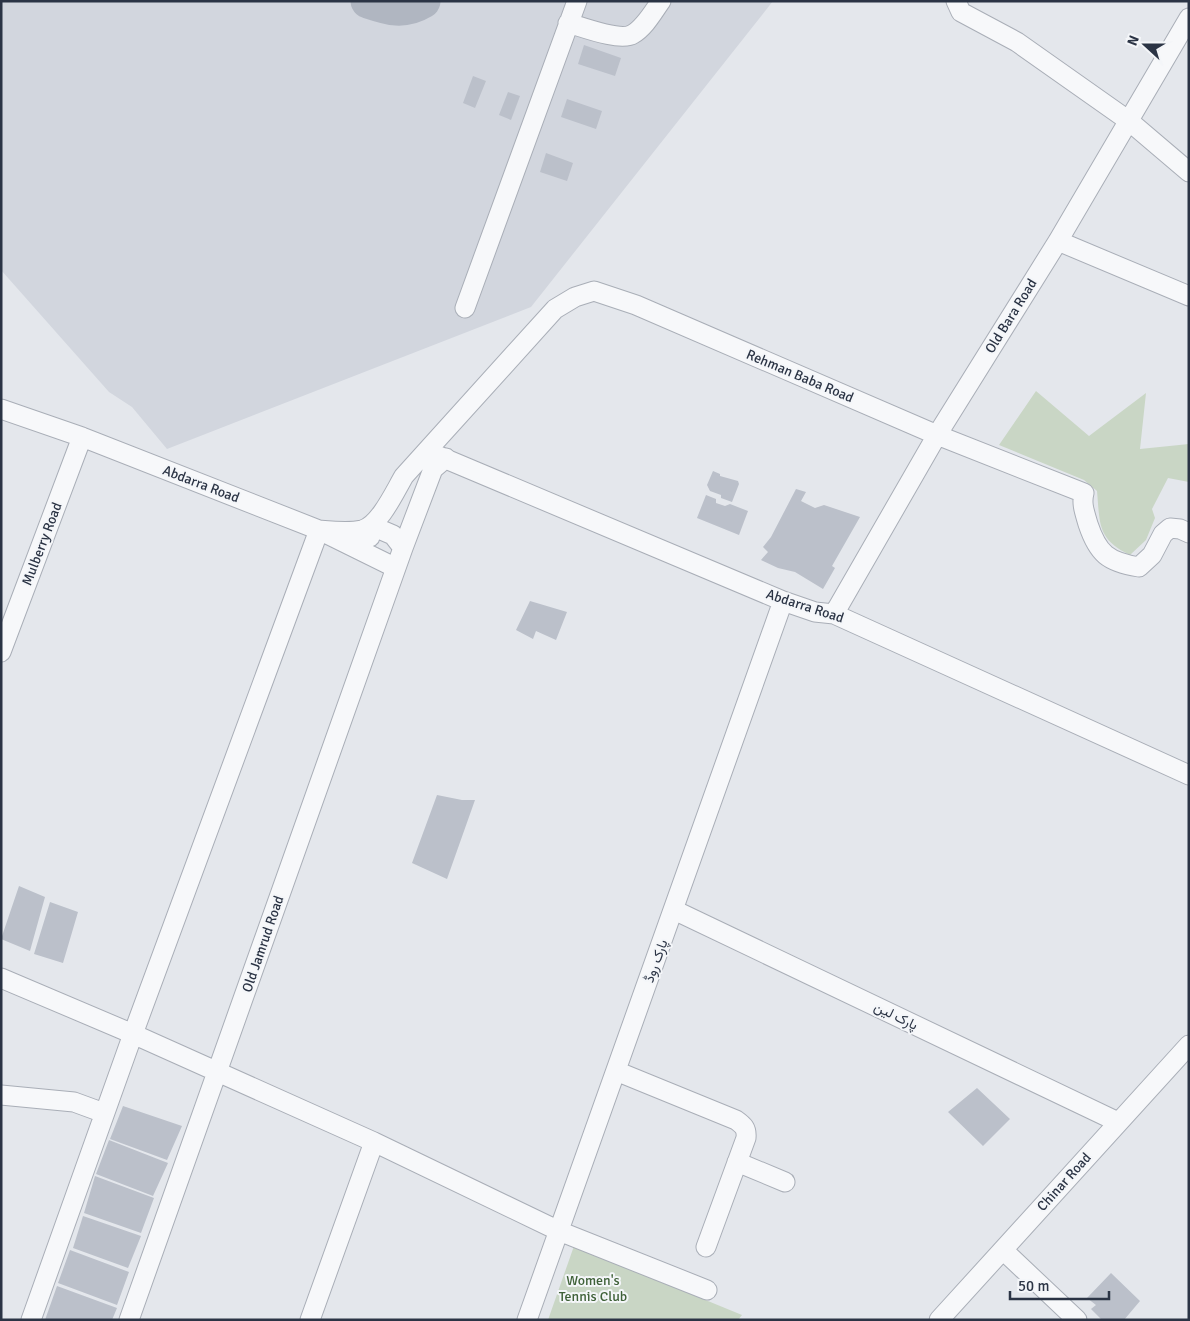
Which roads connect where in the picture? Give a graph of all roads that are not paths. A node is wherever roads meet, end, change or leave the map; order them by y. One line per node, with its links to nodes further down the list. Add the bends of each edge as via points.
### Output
1 (577, 1): 5 (street)
2 (661, 1): 5 (street, via 632,36 616,36)
3 (956, 1): 6 (street, via 961,12 1017,42)
4 (1189, 18): 6 (street, Old Bara Road)
5 (568, 23): 10 (street)
6 (1129, 120): 7 (street); 8 (street, Old Bara Road)
7 (1189, 172)
8 (1058, 241): 9 (street); 12 (street, Old Bara Road)
9 (1189, 296)
10 (465, 308)
11 (1, 409): 13 (street, Abdarra Road)
12 (937, 435): 14 (street, Rehman Baba Road, via 636,305 594,291 575,297 555,309); 18 (street, Rehman Baba Road, via 1084,493 1082,501 1095,544 1113,560 1139,566 1152,556 1163,534 1170,528); 23 (street, Old Bara Road)
13 (82, 437): 17 (street, Abdarra Road); 24 (street, Mulberry Road)
14 (425, 453): 15 (street); 16 (street, Rehman Baba Road, via 404,476)
15 (446, 458): 19 (street, Old Jamrud Road, via 433,470); 22 (street, Abdarra Road)
16 (372, 526): 17 (street, via 361,530); 19 (street, via 393,535); 20 (street, via 371,543)
17 (319, 530): 20 (street, Abdarra Road); 28 (street)
18 (1189, 533)
19 (403, 548): 21 (street, Old Jamrud Road)
20 (377, 558): 21 (street, Abdarra Road)
21 (396, 568): 31 (street, Old Jamrud Road)
22 (783, 601): 23 (street, Abdarra Road, via 815,612); 26 (street, پارک روڈ)
23 (834, 614): 25 (street, Abdarra Road)
24 (1, 652)
25 (1189, 775)
26 (674, 910): 30 (street, پارک روڈ); 34 (street, پارک لین)
27 (1, 978): 28 (street)
28 (133, 1034): 31 (street); 33 (street)
29 (1189, 1045): 34 (street, Chinar Road)
30 (616, 1071): 36 (street, via 743,1125 746,1138); 38 (street, پارک روڈ)
31 (218, 1072): 35 (street); 43 (street, Old Jamrud Road)
32 (1, 1094): 33 (street, via 74,1102)
33 (104, 1113): 42 (street)
34 (1118, 1122): 40 (street, Chinar Road)
35 (374, 1142): 38 (street); 44 (street)
36 (737, 1162): 37 (street); 39 (street)
37 (785, 1182)
38 (559, 1231): 41 (street); 45 (street, پارک روڈ)
39 (706, 1247)
40 (1003, 1250): 46 (street, Chinar Road); 47 (street)
41 (707, 1290)
42 (31, 1320)
43 (128, 1320)
44 (310, 1320)
45 (527, 1320)
46 (940, 1320)
47 (1078, 1320)

